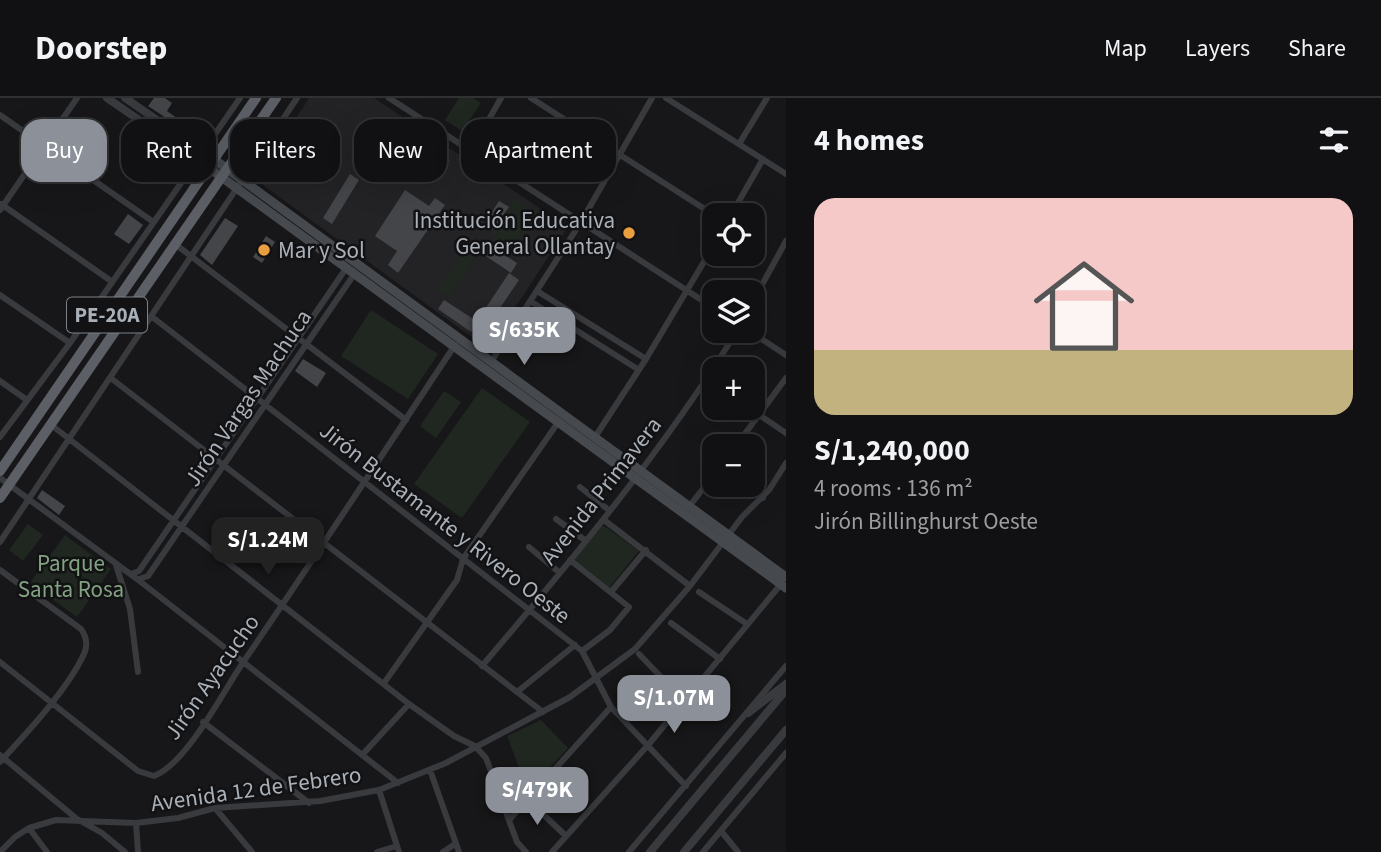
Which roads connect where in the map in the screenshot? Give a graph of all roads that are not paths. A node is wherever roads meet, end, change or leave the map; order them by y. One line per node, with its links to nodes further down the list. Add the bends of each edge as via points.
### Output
1 (76, 98): 15 (street)
2 (107, 98): 16 (street)
3 (125, 98): 17 (street)
4 (240, 98): 20 (street)
5 (256, 98): 24 (highway, PE-20A)
6 (276, 98): 27 (highway, PE-20A)
7 (297, 98): 34 (street)
8 (389, 98): 22 (street)
9 (501, 98): 18 (street)
10 (531, 98): 23 (street)
11 (652, 98): 23 (street)
12 (666, 98): 21 (street)
13 (767, 98): 21 (street)
14 (0, 115): 19 (street)
15 (62, 119)
16 (141, 119)
17 (152, 119)
18 (489, 119)
19 (21, 129)
20 (216, 133)
21 (739, 144): 25 (street)
22 (461, 145)
23 (618, 156): 37 (street); 39 (street)
24 (216, 158)
25 (763, 159): 28 (street); 35 (street)
26 (216, 167): 27 (main road)
27 (225, 173): 34 (main road); 41 (highway, PE-20A)
28 (786, 174)
29 (21, 178): 36 (street)
30 (97, 182): 38 (street)
31 (181, 182): 38 (street)
32 (200, 182): 83 (highway, PE-20A)
33 (519, 182): 39 (street)
34 (241, 185): 42 (street); 44 (main road)
35 (738, 203)
36 (1, 206): 46 (street)
37 (702, 208)
38 (152, 221): 46 (street)
39 (581, 222): 47 (street); 48 (street)
40 (786, 241): 45 (street)
41 (175, 244): 42 (street); 74 (highway, PE-20A)
42 (192, 258): 52 (street); 53 (street)
43 (702, 266): 48 (street)
44 (354, 267): 53 (street, Jirón Vargas Machuca); 56 (street, Jirón Vargas Machuca); 57 (main road); 60 (main road)
45 (765, 280)
46 (111, 281): 55 (street)
47 (537, 291): 51 (street); 59 (street)
48 (688, 291): 50 (street); 59 (street)
49 (0, 295): 55 (street)
50 (702, 300)
51 (530, 301): 60 (street); 61 (street)
52 (151, 316): 63 (street); 66 (street, Jirón Bustamante y Rivero Oeste)
53 (298, 338): 56 (street); 66 (street, Jirón Vargas Machuca)
54 (765, 341): 58 (street)
55 (70, 343): 67 (street)
56 (306, 344): 68 (street, Jirón Vargas Machuca); 72 (street)
57 (455, 345): 60 (main road); 72 (street, Jirón Ayacucho)
58 (786, 355)
59 (646, 359): 61 (street)
60 (489, 365): 70 (main road)
61 (639, 370): 77 (street)
62 (786, 378): 69 (street)
63 (111, 379): 79 (street); 80 (street)
64 (0, 381): 67 (street)
65 (702, 393): 84 (street, Avenida Primavera)
66 (256, 399): 68 (street, Jirón Bustamante y Rivero Oeste); 80 (street, Jirón Vargas Machuca)
67 (27, 400): 78 (street)
68 (263, 406): 82 (street, Jirón Vargas Machuca); 86 (street, Jirón Bustamante y Rivero Oeste)
69 (765, 408)
70 (562, 417): 77 (main road); 84 (main road); 104 (street)
71 (765, 418): 75 (street)
72 (406, 419): 86 (street, Jirón Ayacucho)
73 (756, 420): 76 (street)
74 (50, 424): 79 (street); 85 (highway, PE-20A)
75 (786, 433)
76 (745, 434)
77 (595, 436): 84 (main road)
78 (0, 437)
79 (69, 438): 91 (street); 95 (street)
80 (215, 459): 82 (street); 95 (street, Jirón Vargas Machuca)
81 (786, 463): 90 (street, Avenida 12 de Febrero)
82 (223, 465): 97 (street, Jirón Vargas Machuca); 101 (street)
83 (0, 471)
84 (640, 474): 92 (main road); 93 (street, Avenida Primavera)
85 (5, 481): 89 (highway, PE-20A); 91 (street)
86 (364, 483): 101 (street, Jirón Ayacucho); 104 (street, Jirón Bustamante y Rivero Oeste)
87 (580, 487): 93 (street)
88 (702, 490): 92 (street)
89 (0, 498)
90 (763, 498): 98 (street, Avenida 12 de Febrero, via 742,516)
91 (28, 499): 100 (street); 106 (street)
92 (687, 509): 98 (main road)
93 (610, 511): 96 (street, Avenida Primavera)
94 (556, 519): 99 (street)
95 (174, 520): 97 (street); 109 (street, Jirón Vargas Machuca, via 139,571)
96 (604, 520): 99 (street, Avenida Primavera); 103 (street)
97 (181, 527): 110 (street, Jirón Vargas Machuca, via 148,576); 115 (street)
98 (727, 538): 111 (main road); 112 (street, Avenida 12 de Febrero)
99 (586, 541): 105 (street, Avenida Primavera)
100 (0, 542)
101 (325, 545): 115 (street, Jirón Ayacucho); 118 (street)
102 (528, 547): 108 (street)
103 (646, 550): 112 (street); 113 (street)
104 (463, 559): 116 (street, Jirón Bustamante y Rivero Oeste); 118 (street, via 457,580)
105 (570, 561): 108 (street, Avenida Primavera); 113 (street)
106 (115, 563): 109 (street); 128 (street, via 130,610)
107 (0, 570): 135 (street, via 80,629 86,639 84,654)
108 (560, 573): 116 (street, Avenida Primavera)
109 (130, 574): 110 (street)
110 (137, 579): 125 (street)
111 (784, 583): 119 (street)
112 (690, 586): 129 (street, Avenida 12 de Febrero, via 635,649)
113 (611, 592): 121 (street, via 629,611)
114 (699, 592): 119 (street)
115 (283, 605): 125 (street, Jirón Ayacucho); 130 (street)
116 (530, 610): 120 (street, Jirón Bustamante y Rivero Oeste); 126 (street, Avenida Primavera)
117 (671, 623): 123 (street)
118 (427, 624): 126 (street); 130 (street)
119 (747, 624): 123 (street)
120 (575, 645): 121 (street, Jirón Bustamante y Rivero Oeste); 133 (street)
121 (582, 651): 129 (street, Jirón Bustamante y Rivero Oeste)
122 (639, 654): 134 (street)
123 (720, 659): 134 (street)
124 (0, 662): 135 (street)
125 (243, 662): 140 (street, Jirón Ayacucho); 145 (street)
126 (482, 666): 133 (street)
127 (786, 666): 139 (street)
128 (138, 672)
129 (596, 678): 137 (street, Jirón Bustamante y Rivero Oeste); 138 (street, Avenida 12 de Febrero)
130 (384, 683): 136 (street)
131 (786, 684): 139 (street)
132 (786, 690): 173 (street)
133 (517, 692): 138 (street)
134 (684, 701): 142 (street)
135 (52, 702): 140 (street, Jirón Ayacucho, via 138,771 154,776 170,767); 146 (street)
136 (409, 704): 143 (street); 145 (street)
137 (611, 707): 142 (street, Jirón Bustamante y Rivero Oeste); 151 (street)
138 (542, 712): 143 (street, Avenida 12 de Febrero)
139 (747, 713): 149 (street)
140 (202, 722): 152 (street)
141 (786, 730): 174 (street)
142 (649, 744): 149 (street, Jirón Bustamante y Rivero Oeste); 159 (street)
143 (475, 746): 147 (street, Avenida 12 de Febrero); 155 (street, via 486,758)
144 (786, 753): 158 (street)
145 (362, 755): 148 (street)
146 (1, 759): 154 (street)
147 (430, 770): 148 (street, Avenida 12 de Febrero); 160 (street)
148 (398, 783): 150 (street, Avenida 12 de Febrero)
149 (686, 786): 172 (street)
150 (379, 790): 152 (street, Avenida 12 de Febrero); 161 (street)
151 (527, 799): 155 (street); 159 (street)
152 (309, 803): 153 (street, Avenida 12 de Febrero)
153 (215, 808): 156 (street, Avenida 12 de Febrero); 166 (street)
154 (77, 819): 156 (street, Avenida 12 de Febrero); 157 (street, Avenida 12 de Febrero); 164 (street)
155 (509, 820): 170 (street)
156 (136, 823): 165 (street)
157 (29, 828): 162 (street, Avenida 12 de Febrero); 163 (street)
158 (721, 831): 175 (street); 176 (street)
159 (566, 836): 171 (street)
160 (455, 844): 168 (street); 169 (street)
161 (398, 849): 167 (street)
162 (1, 850)
163 (47, 852)
164 (125, 852)
165 (138, 852)
166 (252, 852)
167 (377, 852)
168 (443, 852)
169 (459, 852)
170 (526, 852)
171 (552, 852)
172 (629, 852)
173 (650, 852)
174 (684, 852)
175 (704, 852)
176 (738, 852)

